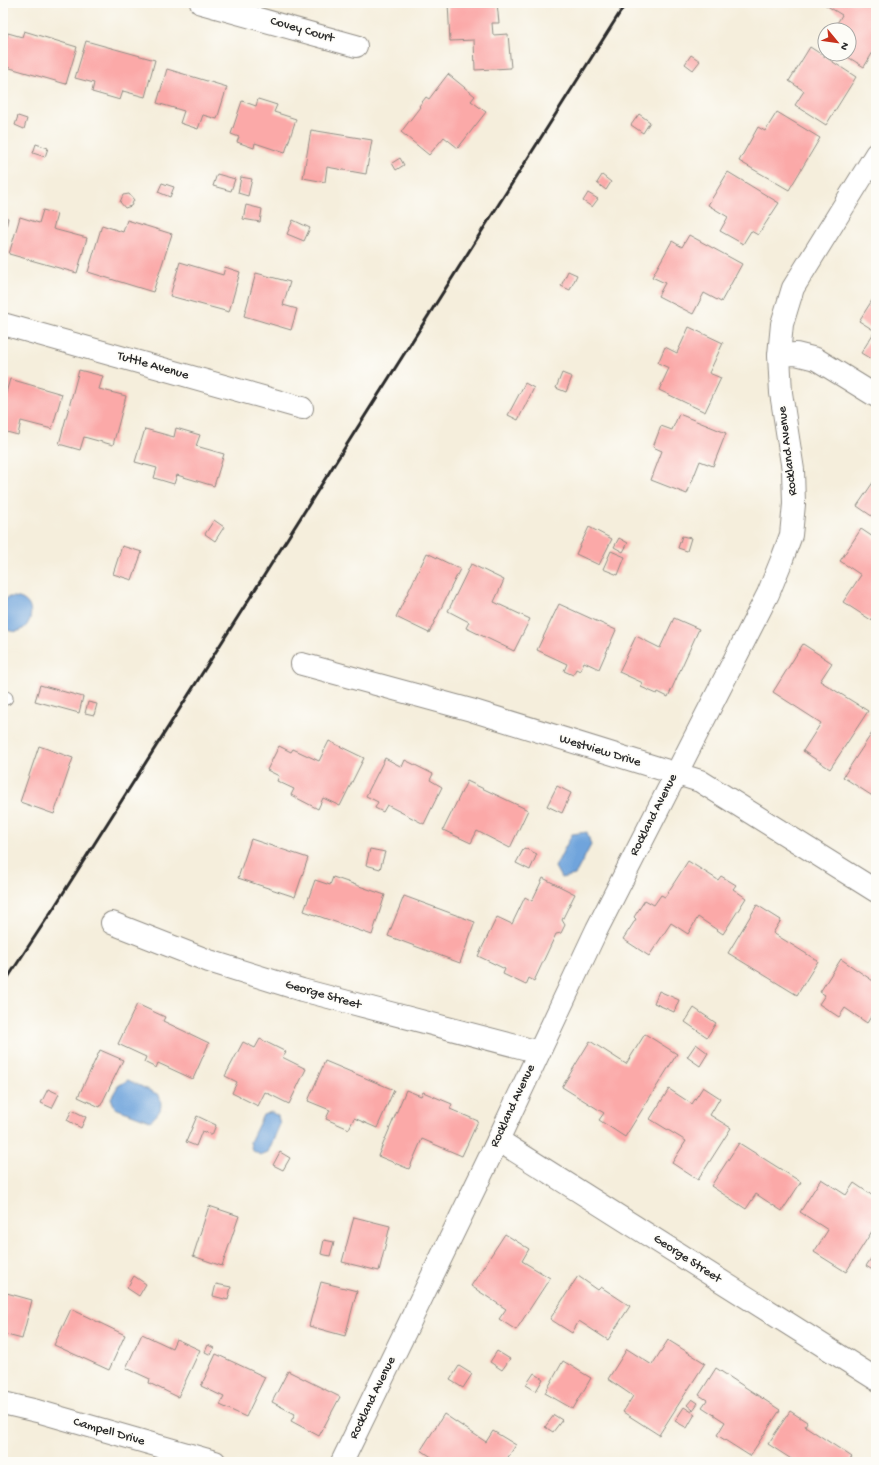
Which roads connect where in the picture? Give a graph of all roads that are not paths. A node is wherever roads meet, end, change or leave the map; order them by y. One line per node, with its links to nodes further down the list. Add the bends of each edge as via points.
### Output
1 (201, 3): 2 (street, Covey Court)
2 (356, 46)
3 (876, 154): 5 (street, Rockland Avenue, via 793,288 782,324)
4 (3, 324): 7 (street, Tuttle Avenue)
5 (779, 355): 6 (street, via 796,354 816,359); 9 (street, Rockland Avenue, via 781,393 793,470 794,504 791,535 768,594)
6 (876, 396)
7 (302, 408)
8 (302, 664): 9 (street, Westview Drive, via 471,710)
9 (675, 774): 10 (street, Westview Drive, via 700,781); 12 (street, Rockland Avenue)
10 (876, 890)
11 (112, 923): 12 (street, George Street, via 209,961 302,990)
12 (539, 1052): 13 (street, Rockland Avenue)
13 (498, 1140): 14 (street, George Street); 17 (street, Rockland Avenue)
14 (876, 1379)
15 (3, 1403): 16 (street, Campell Drive)
16 (215, 1462)
17 (342, 1462)

